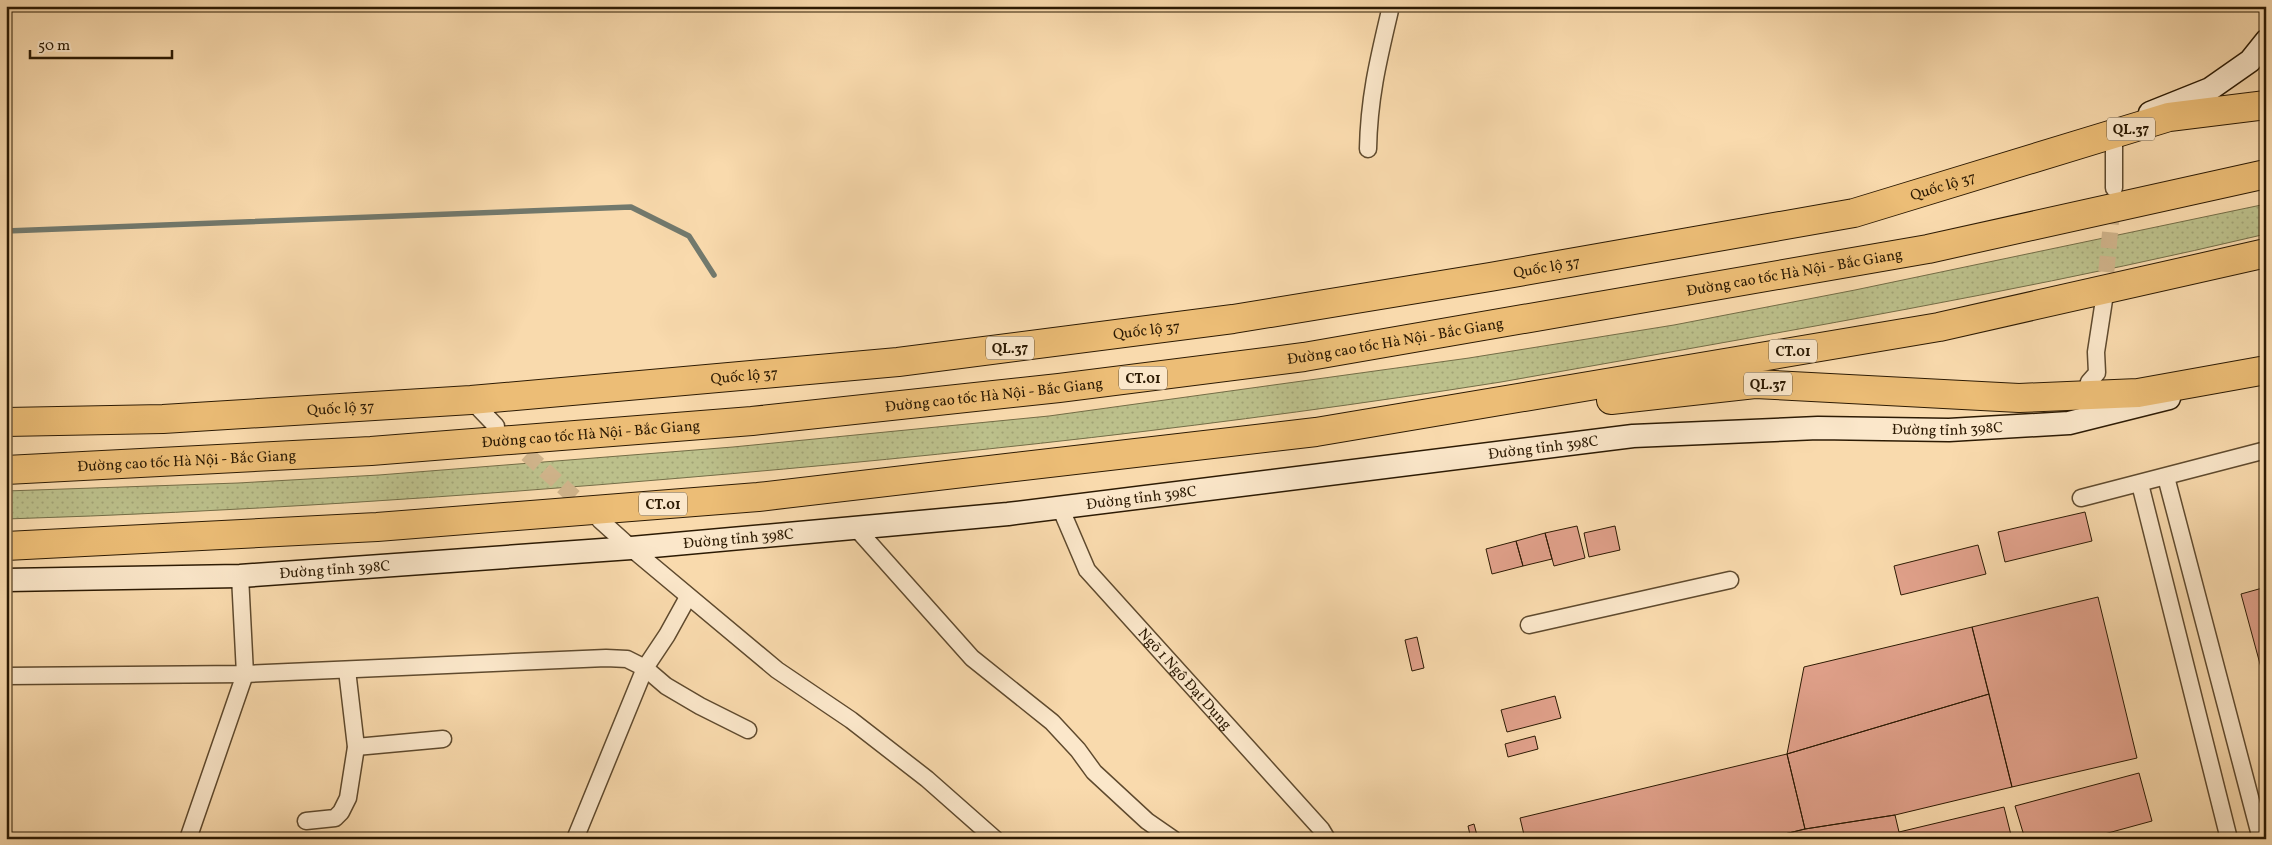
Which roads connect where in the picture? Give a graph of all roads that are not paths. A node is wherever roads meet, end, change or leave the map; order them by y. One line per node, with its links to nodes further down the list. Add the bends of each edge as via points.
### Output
1 (1391, 6): 5 (street, via 1373,81)
2 (2266, 41): 6 (main road, via 2250,61 2210,89)
3 (2266, 106): 4 (highway, Quốc lộ 37 / QL.37, via 2169,117)
4 (2114, 134): 6 (highway, Quốc lộ 37 / QL.37); 8 (street)
5 (1368, 149)
6 (2000, 169): 15 (highway, Quốc lộ 37 / QL.37, via 1854,213 1500,276 1233,319 898,362)
7 (2266, 174): 20 (highway, Đường cao tốc Hà Nội - Bắc Giang / CT.01, via 1928,249 1304,357 1059,388 752,421 371,451)
8 (2114, 188)
9 (2266, 253): 18 (highway, CT.01, via 1939,327)
10 (2104, 300): 14 (street, via 2096,352 2097,373 2089,382)
11 (2266, 362): 13 (main road, Đường tỉnh 398C)
12 (2266, 370): 13 (highway, QL.37)
13 (2220, 379): 14 (highway, QL.37, via 2138,393); 24 (main road, Đường tỉnh 398C, via 2155,403 2068,423 1949,430 1818,428 1633,436)
14 (2085, 395): 18 (highway, QL.37, via 2019,398 1755,384)
15 (471, 400): 16 (highway, Quốc lộ 37 / QL.37, via 163,419); 17 (street)
16 (6, 422)
17 (496, 426)
18 (1316, 432): 27 (highway, CT.01, via 758,497 377,527)
19 (2266, 450): 21 (street)
20 (6, 470)
21 (2166, 477): 22 (street); 48 (street)
22 (2140, 484): 23 (street); 47 (street)
23 (2081, 498)
24 (1060, 507): 26 (main road, Đường tỉnh 398C); 46 (street, Ngõ 1 Ngô Đạt Dụng, via 1086,570)
25 (600, 520): 28 (street)
26 (856, 528): 28 (main road, Đường tỉnh 398C); 45 (street, via 972,658 1052,722 1094,772 1147,821)
27 (6, 546)
28 (631, 548): 29 (main road, Đường tỉnh 398C); 32 (street)
29 (240, 576): 30 (main road, Đường tỉnh 398C); 36 (street)
30 (6, 580)
31 (1730, 580): 33 (street)
32 (688, 597): 34 (street); 44 (street, via 777,670 851,720 927,779)
33 (1529, 625)
34 (645, 668): 35 (street, via 627,659 606,658); 38 (street, via 666,686); 43 (street)
35 (347, 670): 36 (street); 40 (street)
36 (245, 674): 37 (street); 42 (street)
37 (6, 676)
38 (748, 730)
39 (443, 739): 40 (street)
40 (356, 747): 41 (street, via 348,798 341,812 335,818)
41 (306, 821)
42 (188, 839)
43 (575, 839)
44 (995, 839)
45 (1173, 839)
46 (1327, 839)
47 (2229, 839)
48 (2261, 839)

